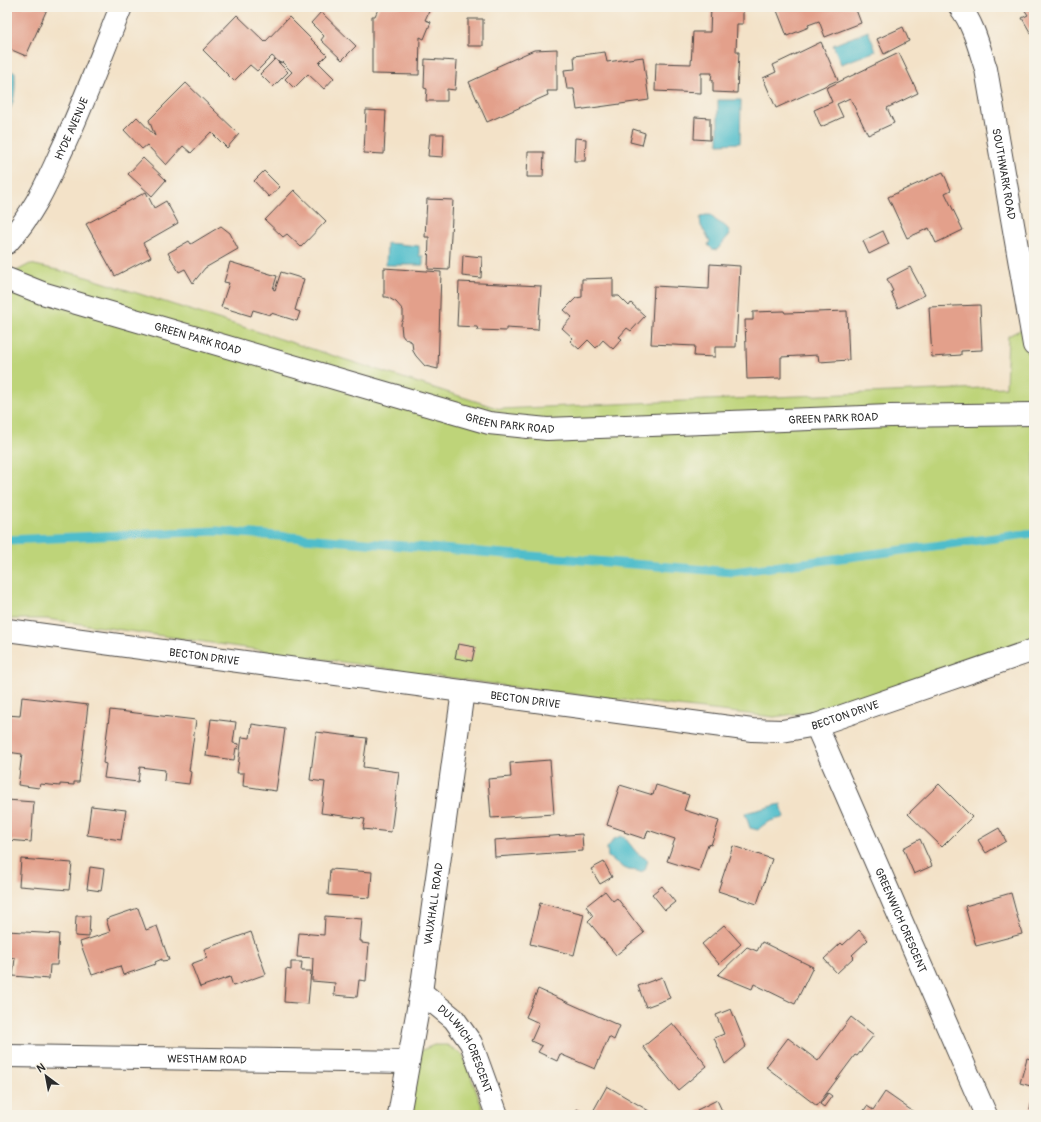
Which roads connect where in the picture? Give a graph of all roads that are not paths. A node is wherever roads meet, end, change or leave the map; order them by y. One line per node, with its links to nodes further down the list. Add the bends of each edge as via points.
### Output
1 (121, 7): 3 (street, HYDE AVENUE, via 72,130 40,198)
2 (960, 7): 5 (street, SOUTHWARK ROAD, via 970,23 986,69)
3 (7, 243)
4 (7, 279): 6 (street, GREEN PARK ROAD, via 42,293 489,423 547,429 890,416)
5 (1034, 345)
6 (1034, 414)
7 (7, 630): 9 (street, BECTON DRIVE)
8 (1034, 650): 10 (street, BECTON DRIVE)
9 (463, 691): 10 (street, BECTON DRIVE, via 752,730 782,731); 11 (street, VAUXHALL ROAD)
10 (816, 725): 16 (street, GREENWICH CRESCENT)
11 (421, 992): 13 (street, VAUXHALL ROAD); 15 (street, DULWICH CRESCENT, via 454,1019 471,1043)
12 (7, 1056): 13 (street, WESTHAM ROAD)
13 (408, 1062): 14 (street, VAUXHALL ROAD)
14 (399, 1115)
15 (498, 1115)
16 (986, 1115)

